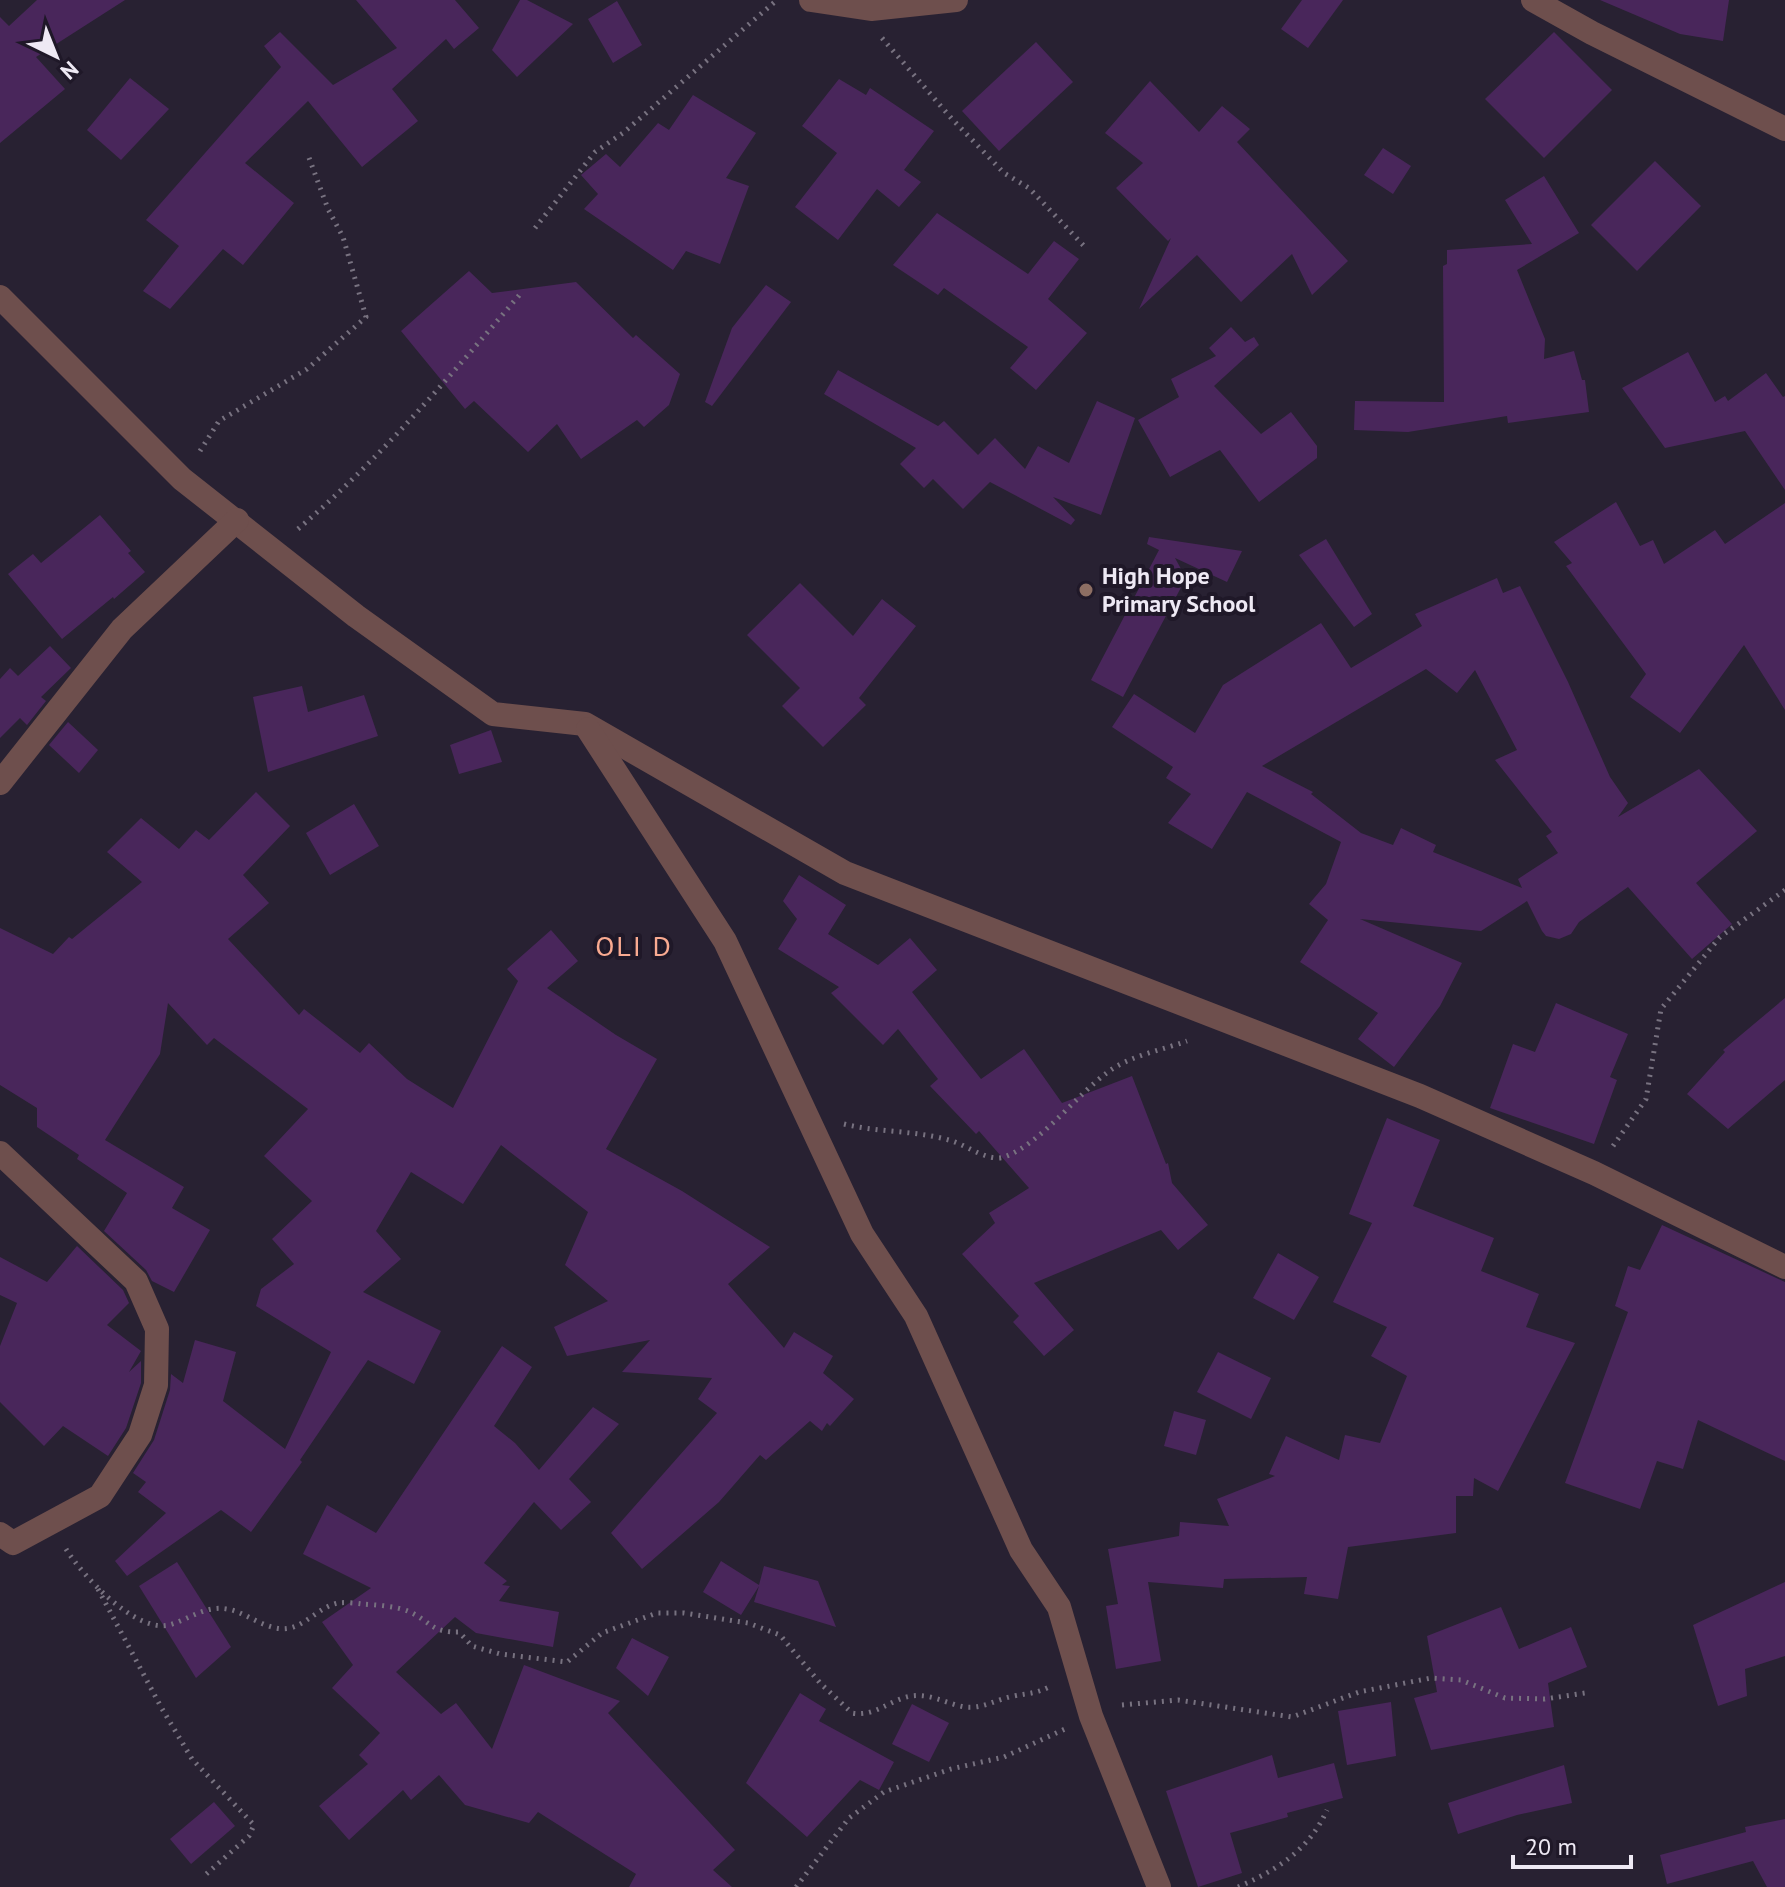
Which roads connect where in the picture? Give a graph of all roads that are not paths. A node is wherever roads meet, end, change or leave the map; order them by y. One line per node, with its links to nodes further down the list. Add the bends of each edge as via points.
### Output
1 (811, 0): 2 (street, via 871,9)
2 (956, 0)
3 (1533, 0): 4 (street)
4 (1785, 129)
5 (0, 297): 6 (street, via 182,479)
6 (237, 520): 7 (street, via 356,616 493,714); 8 (street, via 122,629)
7 (585, 724): 10 (street, via 845,873 1420,1096 1594,1173); 12 (street, via 725,941 862,1234 916,1316 1021,1550 1059,1607 1091,1716)
8 (0, 783)
9 (0, 1153): 11 (street, via 136,1281 157,1329 156,1385 140,1435 100,1496)
10 (1785, 1267)
11 (6, 1538)
12 (1159, 1887)

